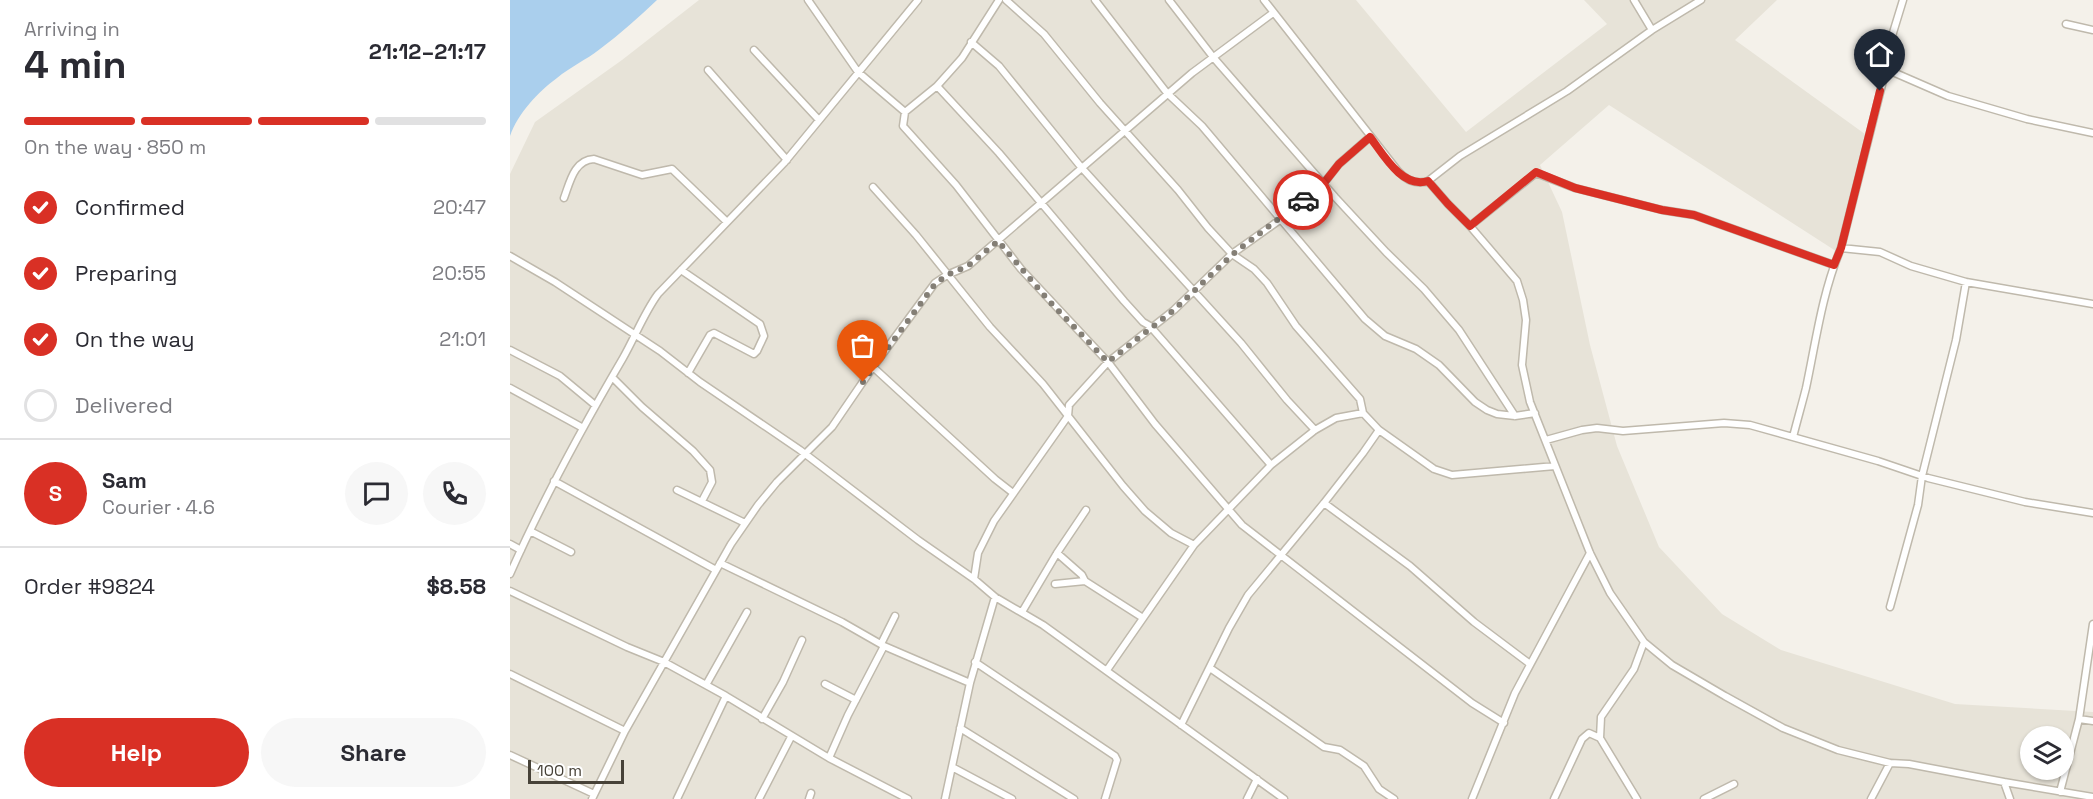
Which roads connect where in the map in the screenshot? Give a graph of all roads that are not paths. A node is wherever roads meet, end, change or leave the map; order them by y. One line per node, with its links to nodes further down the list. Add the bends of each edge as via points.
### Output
1 (808, 0): 20 (street)
2 (918, 0): 20 (street)
3 (999, 0): 15 (street)
4 (1006, 0): 25 (street, via 1038,28)
5 (1095, 0): 22 (street)
6 (1169, 0): 17 (street)
7 (1264, 0): 11 (street)
8 (1634, 0): 13 (street)
9 (1701, 0): 13 (street)
10 (1903, 0): 18 (street)
11 (1273, 12): 17 (street); 27 (street)
12 (2066, 24): 14 (street)
13 (1652, 30): 30 (street, via 1567,91 1460,156)
14 (2093, 30)
15 (971, 42): 21 (street); 29 (street, via 999,66)
16 (754, 50): 24 (street)
17 (1213, 57): 22 (street); 31 (street)
18 (1886, 69): 26 (street, via 1948,96); 39 (street)
19 (708, 70): 28 (street)
20 (858, 72): 23 (street); 24 (street)
21 (937, 86): 23 (street); 34 (street)
22 (1167, 93): 25 (street); 35 (street, via 1202,126)
23 (905, 112): 38 (street, via 903,126 956,185)
24 (819, 120): 28 (street)
25 (1125, 130): 29 (street); 40 (street)
26 (2093, 133)
27 (1370, 137): 30 (street, via 1403,176 1414,182); 31 (street)
28 (787, 160): 36 (street)
29 (1081, 167): 34 (street); 46 (street)
30 (1428, 181): 37 (street)
31 (1324, 183): 35 (street); 60 (street, via 1459,330)
32 (873, 187): 44 (street)
33 (564, 198): 36 (street, via 574,171 587,160 642,175 672,169)
34 (1041, 204): 38 (street); 48 (street)
35 (1281, 219): 40 (street); 60 (street, via 1365,319 1385,336 1439,364 1487,410)
36 (727, 222): 43 (street)
37 (1470, 226): 42 (street, via 1536,172 1575,188 1694,215); 58 (street, via 1512,274 1520,290 1526,320 1522,364)
38 (998, 241): 44 (street, via 968,266); 51 (street)
39 (1841, 248): 42 (street); 45 (street, via 1880,252 1911,266)
40 (1233, 254): 46 (street); 57 (street, via 1267,283 1296,327 1360,399)
41 (510, 256): 49 (street)
42 (1834, 265): 64 (street)
43 (681, 270): 49 (street, via 652,302); 53 (street, via 760,324 764,336 754,354 714,333)
44 (947, 275): 52 (street, via 927,292); 59 (street)
45 (1966, 282): 47 (street); 69 (street, via 1956,340)
46 (1194, 292): 48 (street); 62 (street)
47 (2093, 304)
48 (1150, 326): 51 (street); 67 (street)
49 (636, 336): 53 (street); 54 (street)
50 (510, 350): 56 (street, via 560,376)
51 (1108, 362): 59 (street, via 1070,405); 75 (street)
52 (873, 367): 66 (street, via 832,427); 72 (street)
53 (688, 373): 66 (street)
54 (612, 377): 56 (street); 73 (street, via 710,470 712,482)
55 (510, 388): 61 (street)
56 (595, 405): 61 (street)
57 (1363, 413): 62 (street, via 1336,418); 63 (street)
58 (1535, 413): 60 (street); 65 (street)
59 (1068, 416): 72 (street); 81 (street, via 1145,511)
60 (1515, 416)
61 (583, 428): 70 (street)
62 (1315, 430): 67 (street)
63 (1379, 430): 68 (street, via 1434,469 1452,475); 74 (street)
64 (1792, 437): 65 (street, via 1750,425 1724,423 1623,431 1597,428); 69 (street)
65 (1546, 440): 68 (street)
66 (805, 454): 78 (street); 90 (street)
67 (1271, 465): 75 (street)
68 (1555, 466): 85 (street)
69 (1922, 476): 77 (street, via 2025,502); 95 (street)
70 (554, 481): 79 (street); 88 (street)
71 (676, 490): 73 (street)
72 (1013, 493): 90 (street, via 978,553)
73 (702, 501): 78 (street)
74 (1324, 504): 86 (street); 107 (street, via 1410,566)
75 (1228, 509): 81 (street); 86 (street)
76 (1086, 510): 84 (street)
77 (2093, 513)
78 (745, 523): 87 (street)
79 (530, 531): 82 (street); 83 (street)
80 (510, 544): 82 (street)
81 (1194, 545): 99 (street)
82 (521, 550): 89 (street)
83 (571, 552)
84 (1057, 553): 91 (street); 97 (street)
85 (1590, 553): 102 (street, via 1610,593); 107 (street)
86 (1281, 556): 108 (street, via 1248,595); 119 (street, via 1472,703)
87 (720, 563): 88 (street); 103 (street)
88 (716, 570): 105 (street)
89 (510, 574)
90 (974, 579): 94 (street)
91 (1085, 581): 92 (street); 99 (street)
92 (1055, 584)
93 (510, 591): 105 (street)
94 (995, 597): 97 (street); 106 (street)
95 (1890, 607)
96 (747, 612): 113 (street)
97 (1022, 612): 109 (street)
98 (895, 616): 103 (street)
99 (1143, 618): 109 (street)
100 (2093, 624): 104 (street)
101 (802, 640): 116 (street)
102 (1644, 642): 124 (street, via 1634,669 1601,717); 127 (street, via 1672,665 1783,728 1838,750)
103 (883, 645): 111 (street); 115 (street)
104 (2090, 652): 117 (street)
105 (664, 662): 113 (street); 122 (street)
106 (975, 662): 111 (street); 141 (street, via 1115,756)
107 (1530, 664): 119 (street)
108 (1210, 668): 120 (street); 144 (street, via 1324,747 1340,750 1364,766 1379,789)
109 (1107, 670): 120 (street)
110 (510, 674): 122 (street)
111 (970, 683): 121 (street)
112 (825, 684): 115 (street)
113 (706, 685): 114 (street)
114 (726, 696): 116 (street); 135 (street)
115 (856, 700): 126 (street)
116 (762, 719): 123 (street)
117 (2079, 719): 118 (street); 132 (street)
118 (2093, 721)
119 (1504, 723): 145 (street)
120 (1181, 725): 129 (street)
121 (960, 728): 128 (street); 140 (street)
122 (625, 731): 133 (street)
123 (791, 737): 126 (street); 136 (street)
124 (1600, 738): 146 (street, via 1589,733 1582,739); 147 (street)
125 (510, 755): 133 (street)
126 (829, 758): 137 (street)
127 (1890, 763): 130 (street); 149 (street)
128 (952, 766): 138 (street); 139 (street)
129 (1257, 779): 142 (street); 143 (street)
130 (2004, 782): 132 (street); 150 (street)
131 (1734, 784): 148 (street)
132 (2060, 792): 134 (street)
133 (593, 797)
134 (2093, 797)
135 (677, 799)
136 (759, 799)
137 (908, 799)
138 (945, 799)
139 (1012, 799)
140 (1074, 799)
141 (1105, 799)
142 (1247, 799)
143 (1284, 799)
144 (1394, 799)
145 (1472, 799)
146 (1554, 799)
147 (1637, 799)
148 (1704, 799)
149 (1871, 799)
150 (2010, 799)

